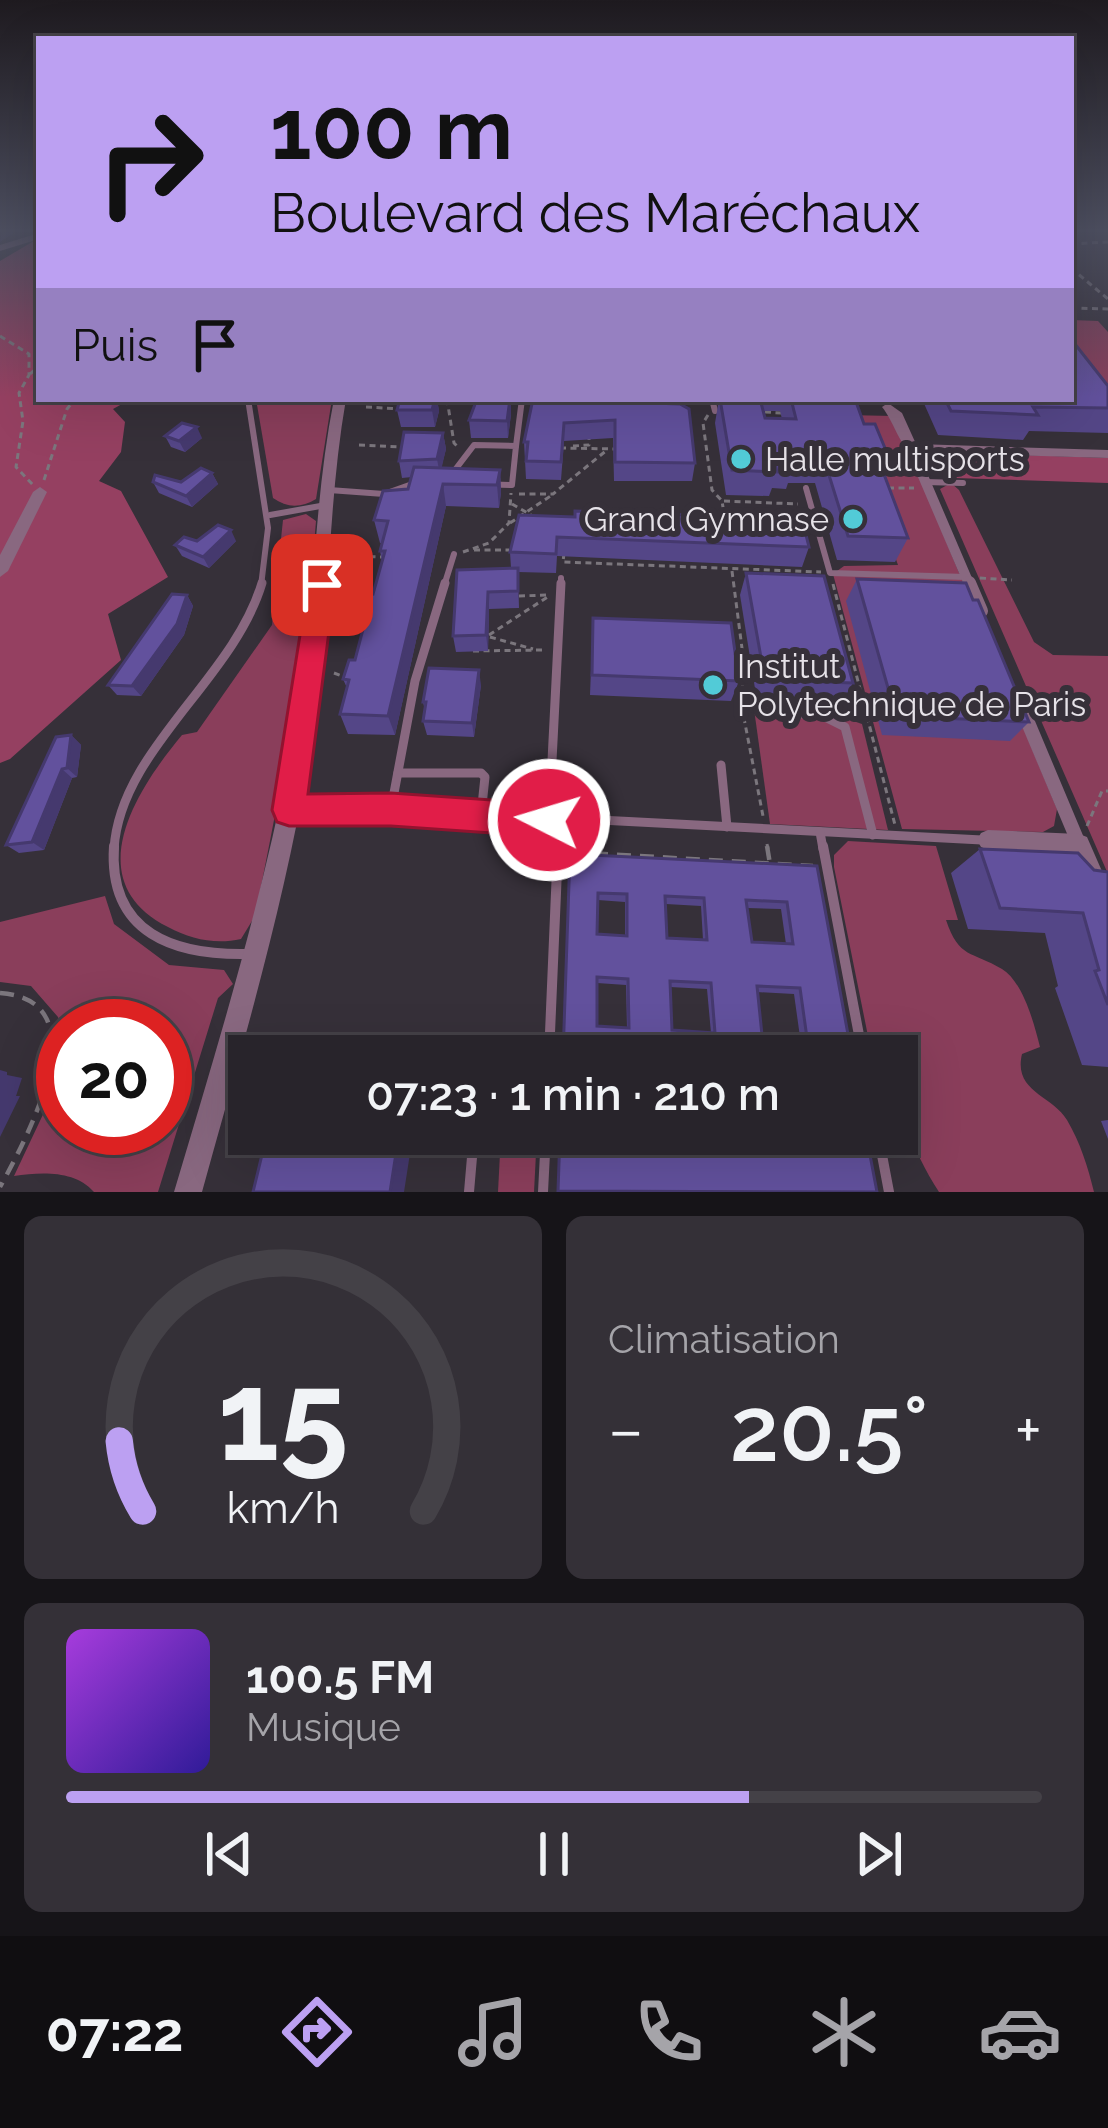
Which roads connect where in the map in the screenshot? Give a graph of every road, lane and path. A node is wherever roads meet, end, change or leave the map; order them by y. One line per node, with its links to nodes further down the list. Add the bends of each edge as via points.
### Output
1 (1074, 308): 2 (path)
2 (1108, 309)
3 (0, 336): 5 (path, via 29,354)
4 (36, 369): 5 (path)
5 (29, 375): 37 (path, via 20,393 16,467)
6 (73, 402): 37 (path)
7 (249, 402): 49 (lane)
8 (340, 402): 41 (street)
9 (447, 402): 27 (path)
10 (522, 402): 20 (lane)
11 (713, 402): 15 (lane)
12 (366, 407): 14 (path)
13 (888, 407): 24 (street)
14 (409, 409)
15 (715, 411): 29 (path, via 703,422)
16 (760, 412): 17 (path)
17 (781, 412)
18 (589, 423): 23 (path, via 590,445)
19 (358, 445): 21 (path)
20 (516, 446): 27 (lane); 31 (lane, via 512,485)
21 (419, 447)
22 (554, 447): 23 (path)
23 (573, 448): 25 (path)
24 (911, 448): 28 (street); 33 (street)
25 (608, 449): 26 (path); 39 (path)
26 (628, 449)
27 (460, 451): 31 (lane, via 457,475)
28 (1108, 454)
29 (707, 455): 30 (path); 43 (path, via 712,490)
30 (720, 457)
31 (445, 483): 36 (lane)
32 (963, 483): 33 (lane)
33 (927, 485): 35 (path); 62 (street)
34 (806, 488): 47 (lane)
35 (874, 488)
36 (398, 489): 38 (lane); 42 (lane)
37 (40, 492): 60 (street)
38 (384, 494): 41 (lane); 46 (lane)
39 (553, 494): 45 (path, via 511,494); 48 (path)
40 (731, 495): 44 (path)
41 (327, 498): 49 (lane); 57 (street)
42 (408, 499)
43 (722, 501): 44 (path); 52 (path)
44 (732, 502): 47 (path)
45 (512, 504): 48 (path); 51 (path)
46 (386, 505)
47 (811, 505): 61 (lane)
48 (525, 511): 50 (path); 51 (path)
49 (270, 515): 97 (lane, via 267,566 242,637 142,770 109,848 114,887 131,919 164,942 214,956)
50 (545, 523)
51 (509, 524): 54 (path)
52 (725, 524)
53 (564, 548): 59 (path, via 563,562)
54 (472, 550): 55 (path); 56 (path)
55 (509, 550)
56 (454, 554): 80 (lane, via 415,681)
57 (324, 556): 58 (path); 83 (street)
58 (394, 557)
59 (732, 568): 61 (path); 74 (path)
60 (0, 571)
61 (830, 572): 62 (lane); 90 (path)
62 (966, 577): 64 (path); 69 (street)
63 (561, 578): 66 (lane)
64 (1012, 580)
65 (519, 596): 66 (path)
66 (556, 596): 70 (path, via 489,635); 72 (lane)
67 (347, 612): 68 (path)
68 (379, 613)
69 (988, 629)
70 (538, 650): 71 (path); 72 (path)
71 (473, 651)
72 (557, 651): 85 (lane)
73 (725, 655): 74 (path)
74 (743, 656): 87 (path, via 742,708)
75 (334, 673): 76 (path)
76 (347, 678)
77 (1021, 706): 92 (street)
78 (763, 712): 89 (lane, via 821,715 845,727)
79 (721, 765): 86 (lane)
80 (398, 773): 82 (lane); 84 (lane, via 481,773)
81 (1108, 791): 92 (path)
82 (391, 809): 83 (lane); 84 (lane)
83 (289, 810): 97 (street)
84 (482, 815): 85 (lane)
85 (554, 820): 86 (lane); 93 (lane)
86 (728, 827): 87 (lane)
87 (766, 830): 88 (lane); 94 (path)
88 (820, 832): 89 (lane); 95 (lane)
89 (873, 835): 90 (lane)
90 (898, 836): 91 (lane)
91 (988, 840): 92 (street)
92 (1079, 844): 96 (street)
93 (558, 851): 94 (path); 99 (lane)
94 (770, 864): 95 (path)
95 (827, 867): 100 (lane)
96 (1108, 911)
97 (255, 953): 101 (street)
98 (0, 993): 106 (path, via 42,1007 52,1064)
99 (550, 1035)
100 (859, 1035)
101 (223, 1070): 102 (lane); 107 (street)
102 (228, 1070)
103 (472, 1155): 108 (lane)
104 (545, 1155): 109 (lane)
105 (882, 1155): 110 (lane)
106 (0, 1187)
107 (188, 1192)
108 (469, 1192)
109 (543, 1192)
110 (889, 1192)

